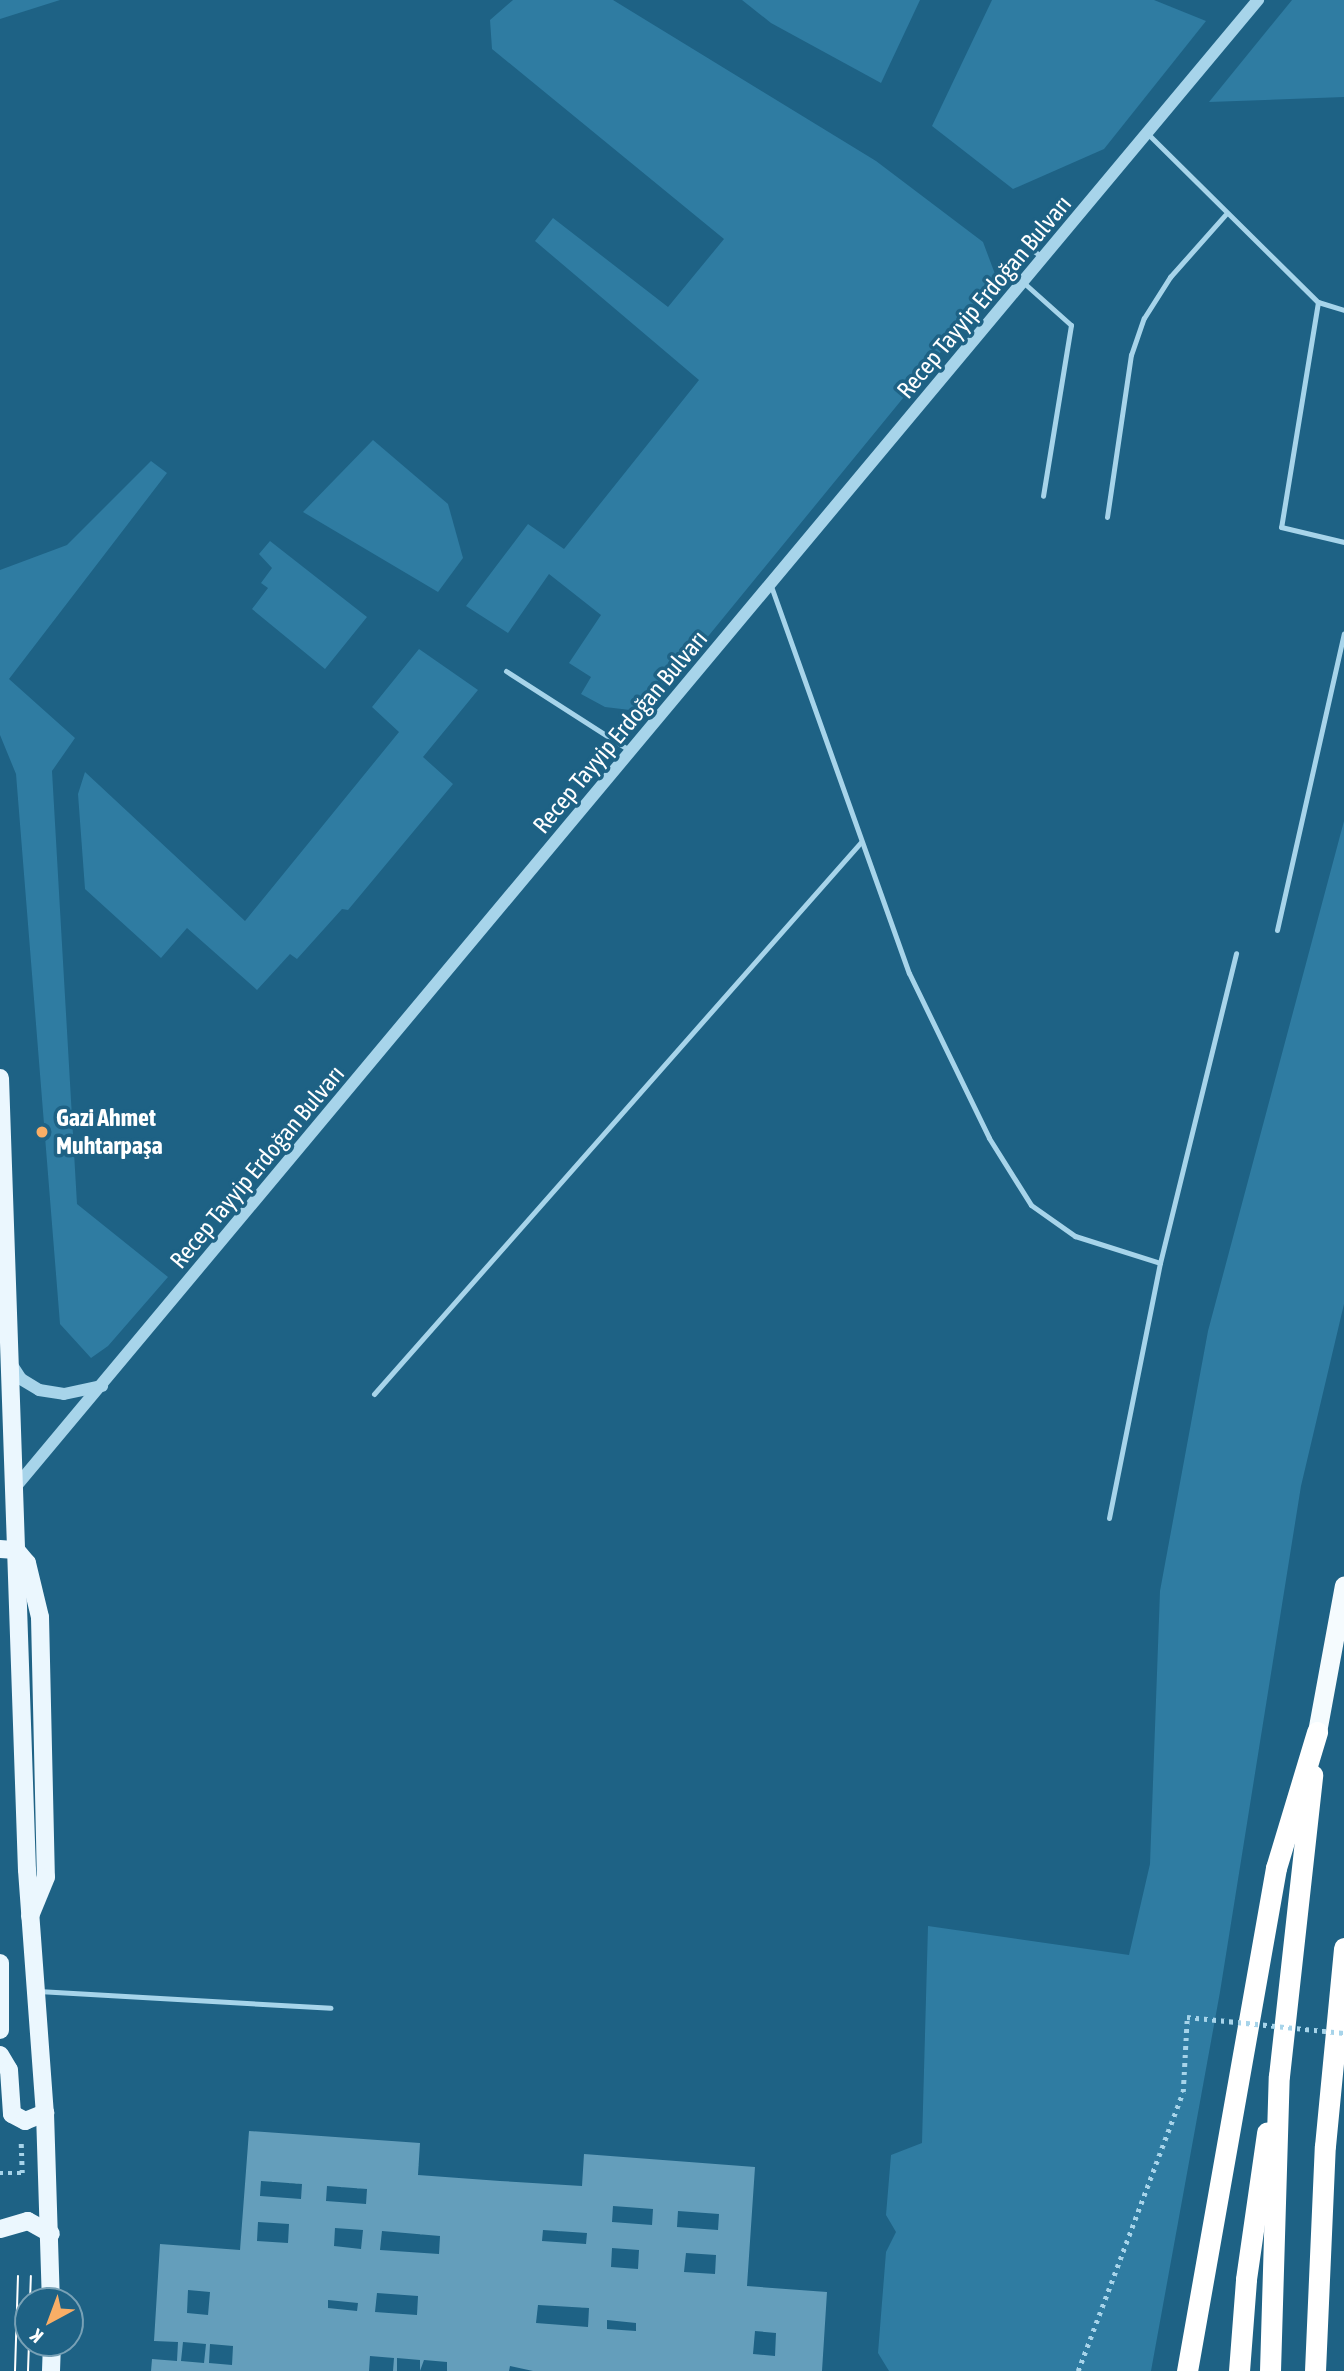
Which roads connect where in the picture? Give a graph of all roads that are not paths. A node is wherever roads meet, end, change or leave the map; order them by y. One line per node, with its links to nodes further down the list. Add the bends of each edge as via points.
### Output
1 (1258, 0): 2 (street, Recep Tayyip Erdoğan Bulvarı)
2 (1148, 134): 3 (lane); 5 (street, Recep Tayyip Erdoğan Bulvarı)
3 (1225, 215): 7 (lane); 10 (lane, via 1170,277 1143,318 1131,355)
4 (1027, 246): 5 (lane)
5 (1044, 258): 6 (street, Recep Tayyip Erdoğan Bulvarı)
6 (1024, 283): 9 (lane, via 1071,325); 12 (street, Recep Tayyip Erdoğan Bulvarı)
7 (1318, 302): 8 (lane); 11 (lane, via 1281,527)
8 (1344, 310)
9 (1043, 496)
10 (1107, 517)
11 (1344, 542)
12 (771, 585): 15 (street, Recep Tayyip Erdoğan Bulvarı); 16 (lane)
13 (1344, 632): 17 (lane)
14 (506, 671): 15 (lane)
15 (631, 752): 22 (street, Recep Tayyip Erdoğan Bulvarı)
16 (861, 842): 20 (lane, via 909,973 989,1138 1031,1205 1075,1236); 23 (lane)
17 (1277, 930)
18 (1236, 953): 20 (lane)
19 (0, 1078): 21 (main road)
20 (1160, 1263): 26 (lane)
21 (8, 1359): 22 (street, via 21,1379 39,1391 64,1394); 24 (main road)
22 (102, 1386): 24 (street, Recep Tayyip Erdoğan Bulvarı)
23 (374, 1394)
24 (13, 1490): 25 (main road); 27 (main road)
25 (0, 1505)
26 (1109, 1518)
27 (8, 1549): 32 (main road, via 35,1581 40,1617 46,1877 30,1916)
28 (1344, 1585): 29 (highway)
29 (1317, 1732): 37 (highway); 42 (highway, via 1276,1868)
30 (1344, 1948): 45 (highway, via 1325,2146)
31 (0, 1963): 33 (main road)
32 (35, 1991): 34 (lane); 38 (main road)
33 (1, 2008): 35 (main road)
34 (331, 2008)
35 (0, 2030)
36 (0, 2055): 38 (main road, via 9,2070 12,2114 25,2121)
37 (1279, 2076): 43 (highway, via 1259,2175); 44 (highway)
38 (45, 2113): 40 (main road)
39 (0, 2229): 40 (main road, via 28,2221)
40 (51, 2234): 41 (main road)
41 (51, 2287)
42 (1187, 2371)
43 (1239, 2371)
44 (1270, 2371)
45 (1315, 2371)

